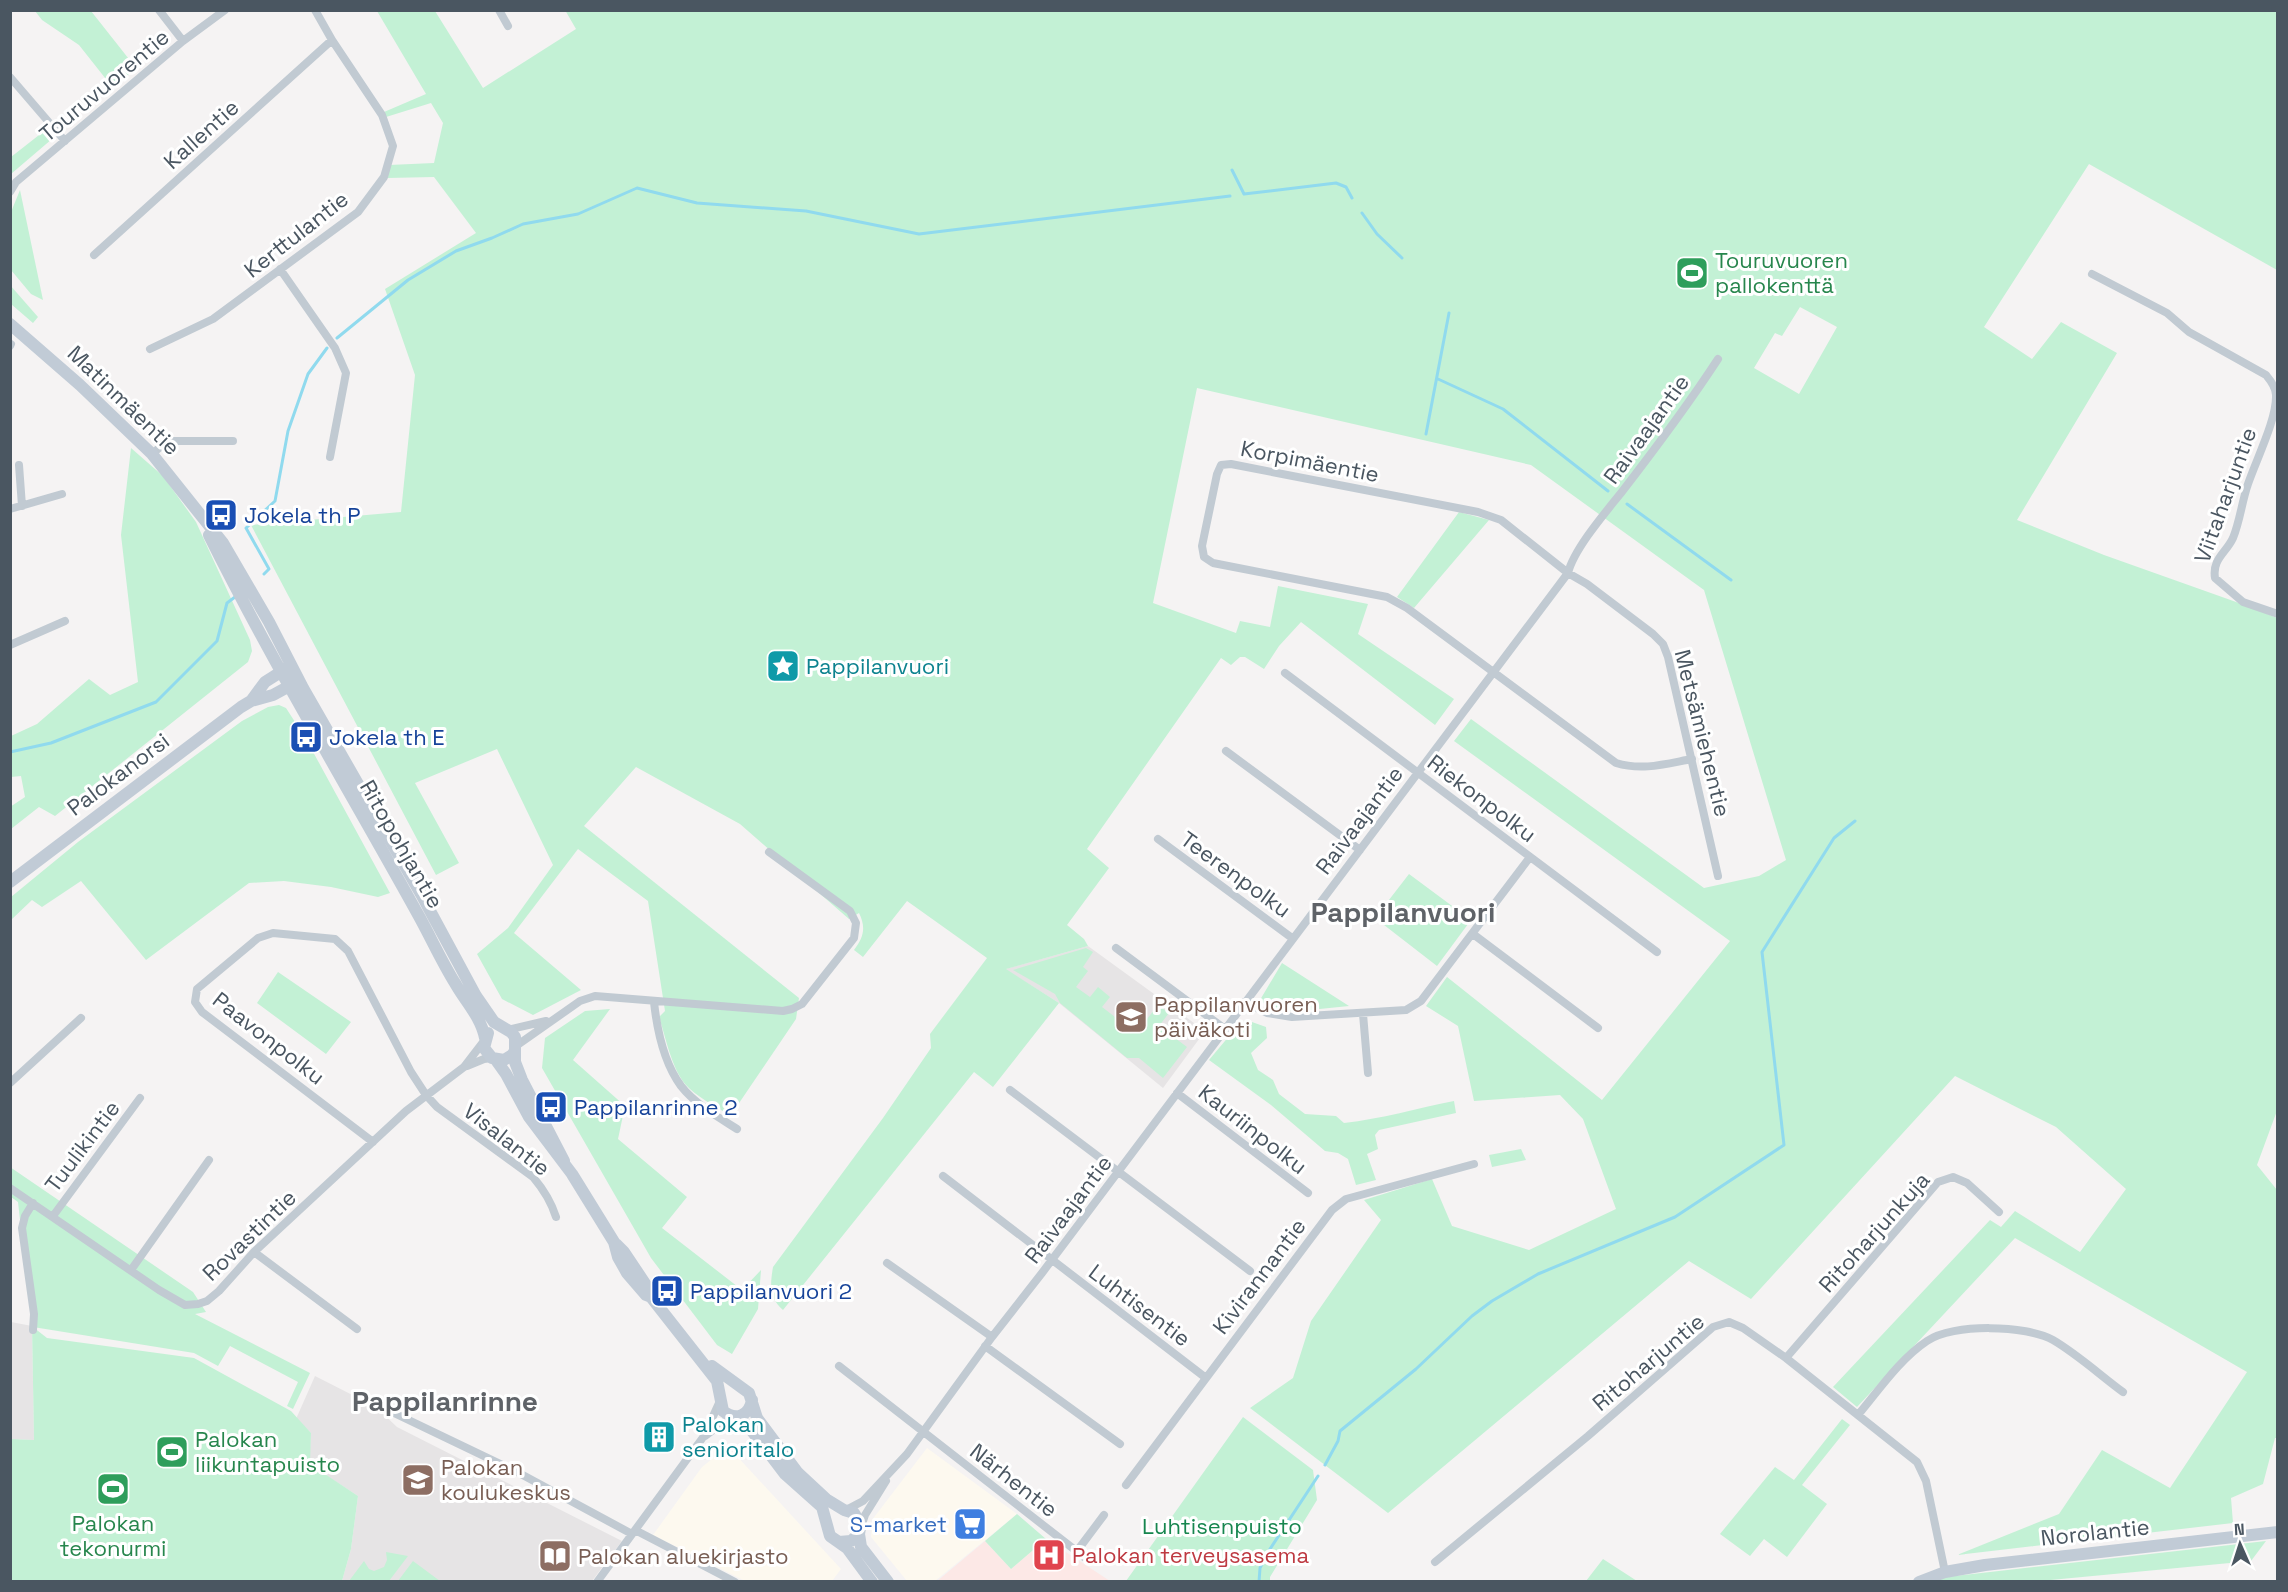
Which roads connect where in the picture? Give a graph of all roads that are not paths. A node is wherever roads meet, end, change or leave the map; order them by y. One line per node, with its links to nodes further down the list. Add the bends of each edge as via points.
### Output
1 (159, 10): 7 (street)
2 (225, 10): 7 (street, Touruvuorentie)
3 (315, 10): 6 (street, Kerttulantie)
4 (499, 10): 5 (street)
5 (508, 26)
6 (332, 40): 12 (street, Kallentie); 13 (street, Kerttulantie, via 382,115 393,146 384,177 358,212)
7 (183, 41): 10 (street, Touruvuorentie)
8 (10, 77): 9 (street)
9 (14, 88): 10 (street)
10 (65, 141): 11 (street, Touruvuorentie, via 16,182)
11 (10, 192)
12 (94, 255)
13 (280, 269): 16 (street, Kerttulantie, via 213,319); 20 (street, via 335,348 346,373)
14 (2092, 274): 26 (street, Viitaharjuntie, via 2167,314 2189,332 2266,375 2273,384 2276,394 2269,426 2233,538 2214,569 2215,578 2242,602)
15 (10, 324): 19 (main road, Matinmäentie)
16 (150, 349)
17 (1718, 359): 25 (street, Raivaajantie, via 1688,405 1597,524)
18 (233, 441): 19 (street, via 174,441)
19 (152, 454): 29 (main road, Matinmäentie, via 200,514 234,584)
20 (330, 457)
21 (19, 465): 23 (street)
22 (62, 494): 23 (street)
23 (22, 506): 24 (street)
24 (10, 509)
25 (1568, 573): 30 (street, Raivaajantie); 30 (street, Korpimäentie, via 1501,520 1478,512 1221,465 1202,546 1204,557 1213,563 1388,597); 35 (street, Metsämiehentie, via 1663,644)
26 (2277, 614)
27 (65, 621): 28 (street)
28 (10, 645)
29 (286, 669): 32 (main road, Ritopohjantie); 33 (main road, Palokanorsi, via 265,682)
30 (1494, 672): 35 (street, via 1616,763 1647,768); 36 (street, Raivaajantie)
31 (1285, 673): 36 (street, Riekonpolku)
32 (294, 683): 33 (main road, Palokanorsi, via 268,698); 53 (main road, Ritopohjantie, via 421,894 476,996 490,1017); 55 (main road, Ritopohjantie, via 455,984 480,1021)
33 (251, 700): 42 (main road, Palokanorsi)
34 (1226, 751): 38 (street)
35 (1692, 759): 41 (street, Metsämiehentie)
36 (1418, 771): 38 (street, Raivaajantie); 40 (street, Riekonpolku)
37 (1158, 839): 44 (street, Teerenpolku)
38 (1360, 849): 44 (street, Raivaajantie)
39 (769, 852): 47 (street, via 850,911 856,923 854,938 807,999 792,1010)
40 (1530, 857): 43 (street); 46 (street, Riekonpolku)
41 (1718, 876)
42 (10, 882)
43 (1473, 934): 49 (street, via 1421,1001 1406,1010); 52 (street)
44 (1292, 938): 48 (street, Raivaajantie)
45 (1116, 948): 54 (street)
46 (1657, 952)
47 (654, 1002): 51 (street, via 595,996); 65 (street, via 659,1035 681,1087)
48 (1245, 1002): 49 (street, via 1267,1013 1292,1017); 54 (street, Raivaajantie)
49 (1363, 1014): 59 (street)
50 (81, 1018): 60 (street)
51 (550, 1020): 53 (street); 56 (street)
52 (1598, 1028)
53 (505, 1029): 55 (main road, via 492,1030); 56 (main road, via 515,1037)
54 (1225, 1029): 62 (street, Raivaajantie)
55 (485, 1040): 57 (main road, via 485,1051); 58 (street, Rovastintie)
56 (515, 1048): 57 (main road, via 508,1058); 68 (main road, via 522,1080)
57 (494, 1059): 58 (street, Rovastintie, via 481,1059); 68 (main road, via 529,1117)
58 (464, 1067): 63 (street, Rovastintie)
59 (1368, 1073)
60 (10, 1083)
61 (1010, 1090): 70 (street)
62 (1177, 1093): 70 (street, Raivaajantie); 73 (street, Kauriinpolku)
63 (426, 1095): 66 (street, Rovastintie); 66 (street, Paavonpolku, via 348,951 335,939 273,933 258,938 197,989 195,1002 202,1012); 77 (street, Visalantie, via 533,1177 545,1190)
64 (140, 1098): 76 (street, Tuulikintie)
65 (736, 1130)
66 (373, 1142): 78 (street, Rovastintie)
67 (209, 1160): 81 (street)
68 (564, 1161): 87 (main road, via 614,1242 627,1273)
69 (1473, 1164): 90 (street, Kivirannantie, via 1346,1199 1332,1210)
70 (1118, 1172): 79 (street, Raivaajantie); 82 (street)
71 (943, 1176): 79 (street, Luhtisentie)
72 (10, 1188): 74 (street, Rovastintie)
73 (1308, 1193)
74 (33, 1203): 76 (street, Rovastintie); 84 (street, via 22,1228)
75 (1999, 1212): 88 (street, Ritoharjunkuja, via 1967,1183 1953,1176 1938,1182)
76 (53, 1216): 81 (street, Rovastintie)
77 (556, 1217)
78 (254, 1252): 81 (street, Rovastintie, via 219,1291 198,1304 185,1305); 83 (street)
79 (1052, 1260): 85 (street, Raivaajantie); 90 (street, Luhtisentie)
80 (887, 1263): 85 (street)
81 (131, 1270)
82 (1250, 1271)
83 (357, 1329)
84 (33, 1330)
85 (992, 1337): 86 (street, Raivaajantie)
86 (986, 1346): 98 (street, Raivaajantie); 100 (street)
87 (699, 1357): 91 (main road); 93 (main road, via 717,1382)
88 (1786, 1358): 96 (street, Ritoharjuntie); 110 (street, Ritoharjuntie, via 1729,1322 1713,1327)
89 (839, 1366): 98 (street, Närhentie)
90 (1206, 1378): 102 (street, Kivirannantie)
91 (739, 1386): 93 (main road, via 730,1386); 94 (main road, via 746,1389)
92 (2123, 1392): 96 (street, via 2052,1339 2025,1330 1955,1330 1928,1340)
93 (721, 1398): 97 (main road, via 723,1411); 99 (street)
94 (752, 1400): 97 (main road, via 748,1412); 103 (main road, via 761,1425 798,1473)
95 (394, 1413): 107 (street)
96 (1858, 1415): 111 (street, Ritoharjuntie, via 1921,1467)
97 (734, 1417): 99 (street); 105 (main road, via 749,1427 785,1474 822,1507)
98 (922, 1433): 101 (street, Raivaajantie); 104 (street, Närhentie, via 1080,1554)
99 (704, 1436): 107 (street)
100 (1120, 1444)
101 (892, 1471): 103 (street, Raivaajantie, via 862,1502); 106 (street, Raivaajantie)
102 (1126, 1485)
103 (845, 1510): 105 (main road, via 833,1514); 106 (main road, via 854,1513)
104 (1104, 1515)
105 (827, 1526): 109 (main road, via 830,1536)
106 (860, 1531): 109 (main road, via 851,1541); 115 (main road, via 861,1547)
107 (633, 1532): 112 (street); 113 (street)
108 (2277, 1532): 111 (main road, Norolantie)
109 (839, 1542): 114 (main road)
110 (1435, 1562)
111 (1945, 1572): 116 (main road, Norolantie)
112 (597, 1581)
113 (735, 1581)
114 (872, 1581)
115 (888, 1581)
116 (1919, 1581)

